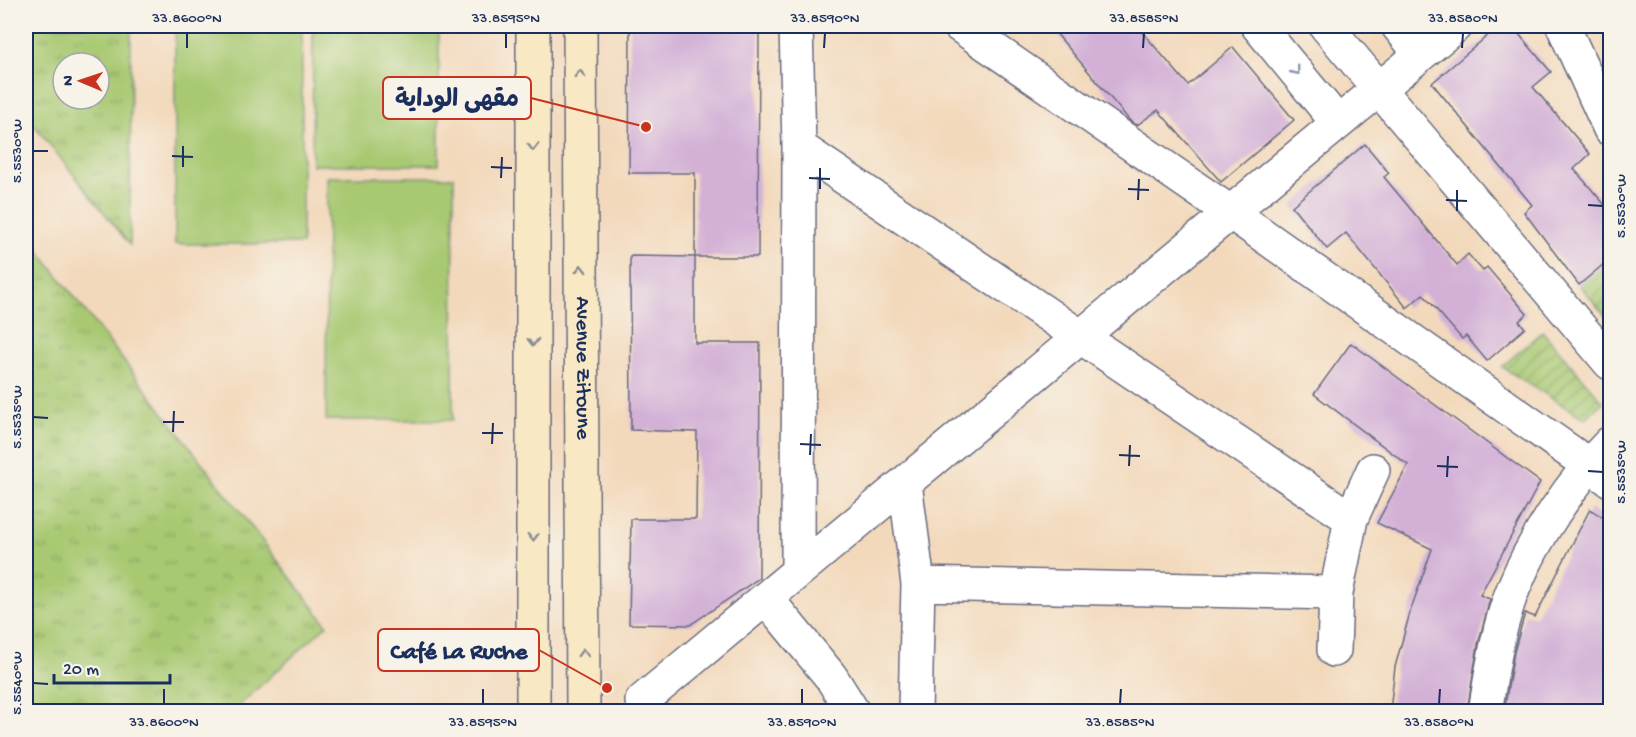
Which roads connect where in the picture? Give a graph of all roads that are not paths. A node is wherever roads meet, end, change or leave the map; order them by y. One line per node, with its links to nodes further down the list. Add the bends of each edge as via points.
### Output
1 (533, 26): 28 (main road, one-way to 28)
2 (580, 26): 29 (main road, Avenue Zitoune, one-way to 2)
3 (796, 26): 14 (street)
4 (960, 26): 15 (street)
5 (1258, 26): 12 (street, one-way to 12)
6 (1326, 26): 11 (street)
7 (1398, 26): 10 (street)
8 (1455, 26): 10 (street)
9 (1563, 26): 13 (street)
10 (1421, 54): 11 (street)
11 (1378, 89): 12 (street); 17 (street)
12 (1338, 123): 15 (street)
13 (1611, 129)
14 (799, 147): 16 (street); 22 (street)
15 (1230, 212): 16 (street); 18 (street)
16 (1081, 336): 20 (street); 21 (street)
17 (1611, 363)
18 (1603, 463): 32 (street, via 1536,541 1514,587 1495,651)
19 (1373, 470): 21 (street)
20 (905, 483): 22 (street); 23 (street)
21 (1352, 519): 24 (street)
22 (798, 571): 25 (street)
23 (918, 584): 24 (street); 31 (street)
24 (1336, 593): 26 (street)
25 (766, 598): 27 (street); 30 (street, via 831,677)
26 (1334, 650)
27 (642, 701)
28 (533, 711)
29 (583, 711)
30 (853, 711)
31 (915, 711)
32 (1485, 711)

